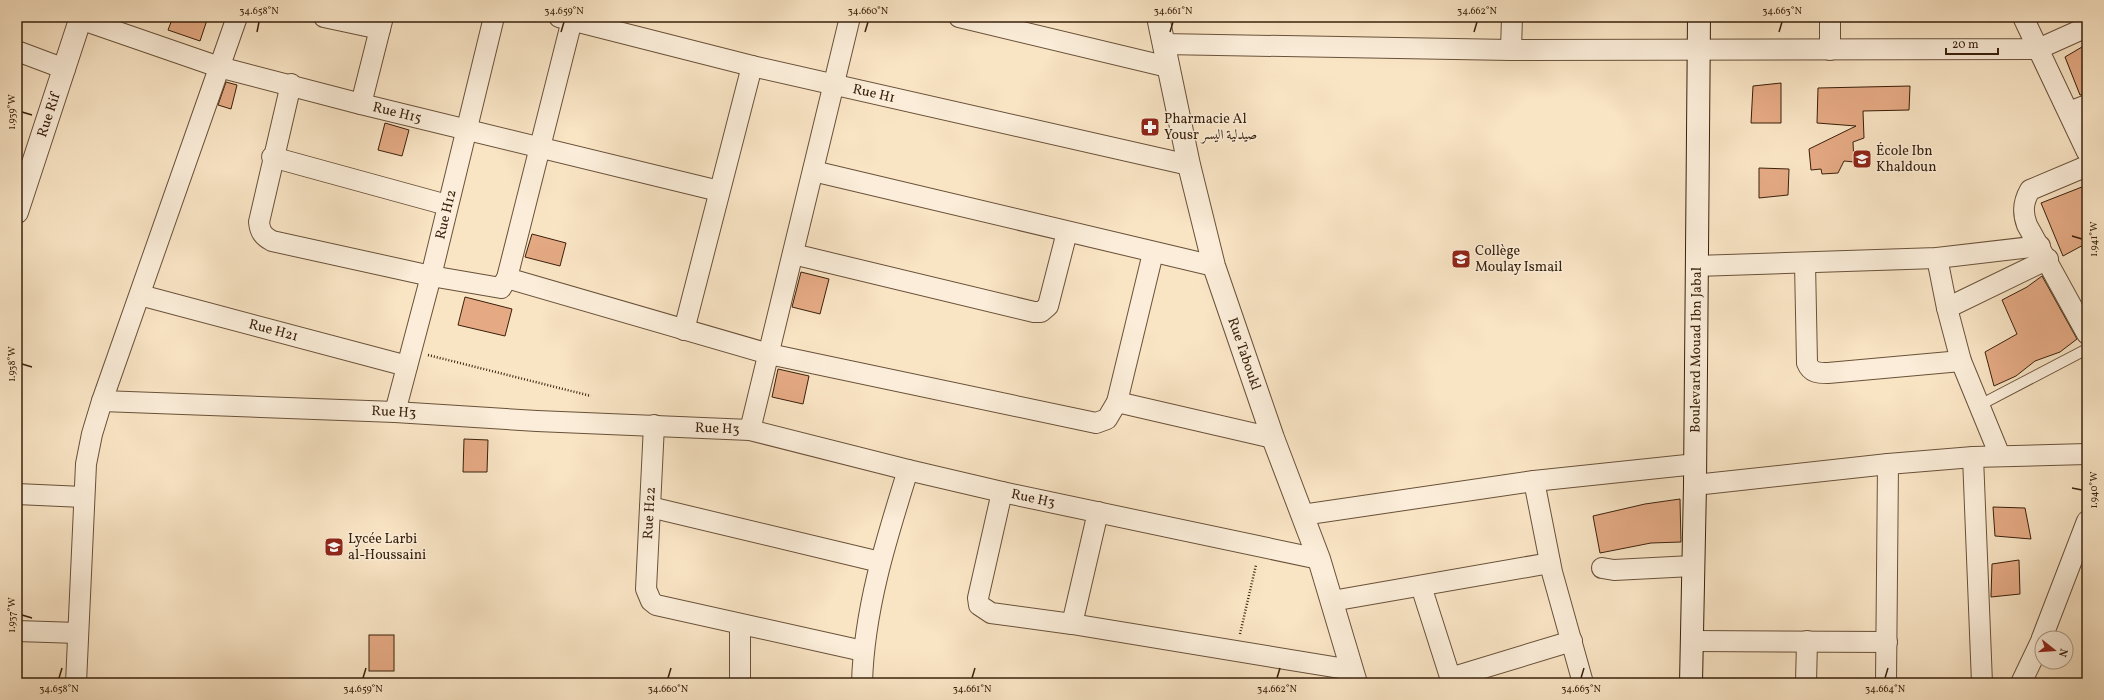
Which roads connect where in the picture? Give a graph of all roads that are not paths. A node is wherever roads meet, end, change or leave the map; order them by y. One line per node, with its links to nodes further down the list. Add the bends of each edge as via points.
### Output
1 (237, 17): 22 (street)
2 (494, 17): 29 (street, Rue H12)
3 (850, 17): 26 (street)
4 (959, 17): 23 (street)
5 (1158, 17): 15 (street, Rue Taboukl)
6 (1512, 17): 18 (street)
7 (1699, 17): 16 (street, Boulevard Mouad Ibn Jabal)
8 (1830, 17): 19 (street)
9 (2023, 17): 17 (street)
10 (80, 18): 22 (street, Rue H15); 24 (street, Rue Rif)
11 (324, 18): 13 (street)
12 (566, 18): 21 (street, Rue H1); 30 (street)
13 (381, 23): 27 (street)
14 (2087, 27): 17 (street)
15 (1163, 44): 18 (street); 23 (street, Rue Taboukl)
16 (1698, 49): 18 (street); 19 (street); 46 (street, Boulevard Mouad Ibn Jabal)
17 (2038, 49): 19 (street); 28 (street)
18 (1511, 50)
19 (1830, 50)
20 (17, 51): 24 (street)
21 (752, 66): 26 (street, Rue H1); 36 (street)
22 (219, 67): 25 (street, Rue H15); 49 (street)
23 (1168, 67): 33 (street, Rue Taboukl)
24 (65, 69): 38 (street, Rue Rif)
25 (291, 84): 27 (street, Rue H15); 32 (street)
26 (834, 84): 33 (street, Rue H1); 35 (street)
27 (361, 104): 29 (street, Rue H15)
28 (2078, 109): 31 (street)
29 (466, 128): 30 (street, Rue H15); 37 (street, Rue H12)
30 (541, 147): 36 (street, Rue H15); 48 (street)
31 (2087, 152)
32 (272, 157): 37 (street); 47 (street, via 259,222 260,232 265,238)
33 (1189, 165): 45 (street, Rue Taboukl)
34 (2087, 166): 41 (street, via 2030,190 2028,194 2024,203 2024,216)
35 (813, 171): 39 (street); 42 (street)
36 (718, 191): 51 (street)
37 (447, 205): 47 (street, Rue H12)
38 (17, 212)
39 (1067, 232): 40 (street); 42 (street, via 1048,306 1041,312)
40 (1153, 253): 45 (street); 58 (street)
41 (2044, 253): 43 (street); 50 (street); 52 (street)
42 (793, 254): 54 (street)
43 (1937, 258): 44 (street); 50 (street)
44 (1805, 263): 46 (street); 56 (street, via 1807,363 1810,370 1828,373)
45 (1214, 266): 63 (street, Rue Taboukl)
46 (1696, 266): 67 (street, Boulevard Mouad Ibn Jabal)
47 (431, 276): 48 (street, via 497,289 504,286); 55 (street, Rue H12)
48 (508, 278): 51 (street)
49 (140, 295): 55 (street, Rue H21); 57 (street)
50 (1947, 308): 56 (street)
51 (684, 330): 54 (street)
52 (2087, 334)
53 (2087, 349): 59 (lane)
54 (769, 354): 58 (street, via 1096,422 1111,415); 62 (street)
55 (409, 358): 60 (street, Rue H12)
56 (1961, 361): 59 (street)
57 (102, 401): 60 (street, Rue H3); 74 (street, via 88,451)
58 (1116, 402): 63 (street)
59 (1978, 406): 65 (street)
60 (395, 412): 61 (street, Rue H3)
61 (654, 425): 62 (street, Rue H3); 75 (street, Rue H22)
62 (750, 430): 69 (street, Rue H3)
63 (1273, 438): 77 (street, Rue Taboukl)
64 (2087, 454): 65 (street)
65 (2000, 456): 66 (street)
66 (1973, 457): 68 (street); 106 (street)
67 (1696, 464): 70 (street); 71 (street, Boulevard Mouad Ibn Jabal)
68 (1888, 464): 71 (street); 94 (street)
69 (908, 470): 72 (street, Rue H3); 80 (street)
70 (1534, 481): 77 (street); 81 (street)
71 (1695, 485): 82 (street, Boulevard Mouad Ibn Jabal)
72 (1002, 492): 76 (street, Rue H3); 86 (street, via 978,598 979,605 991,613)
73 (17, 494): 74 (street)
74 (83, 497): 90 (street)
75 (650, 507): 80 (street); 87 (street, Rue H22, via 646,589 651,602)
76 (1098, 512): 79 (street, Rue H3); 86 (street)
77 (1302, 515): 79 (street, Rue Taboukl)
78 (2087, 521): 88 (street)
79 (1319, 559): 85 (street, Rue Taboukl)
80 (880, 562): 95 (street)
81 (1550, 563): 84 (street); 91 (street)
82 (1692, 566): 83 (street, via 1614,570); 92 (street, Boulevard Mouad Ibn Jabal)
83 (1602, 568)
84 (1421, 586): 85 (street); 98 (street)
85 (1332, 601): 97 (street, Rue Taboukl)
86 (1072, 624): 97 (street, via 1236,650)
87 (740, 625): 95 (street); 100 (street)
88 (2045, 630)
89 (17, 631): 90 (street)
90 (78, 633): 99 (street)
91 (1572, 641): 98 (street); 102 (street)
92 (1692, 641): 93 (street); 103 (street, Boulevard Mouad Ibn Jabal)
93 (1808, 642): 94 (street); 104 (street)
94 (1886, 642): 105 (street)
95 (862, 651): 101 (street)
96 (2034, 655): 107 (street)
97 (1354, 676)
98 (1451, 681)
99 (76, 683)
100 (740, 683)
101 (862, 683)
102 (1583, 683)
103 (1691, 683)
104 (1806, 683)
105 (1886, 683)
106 (1982, 683)
107 (2021, 683)

